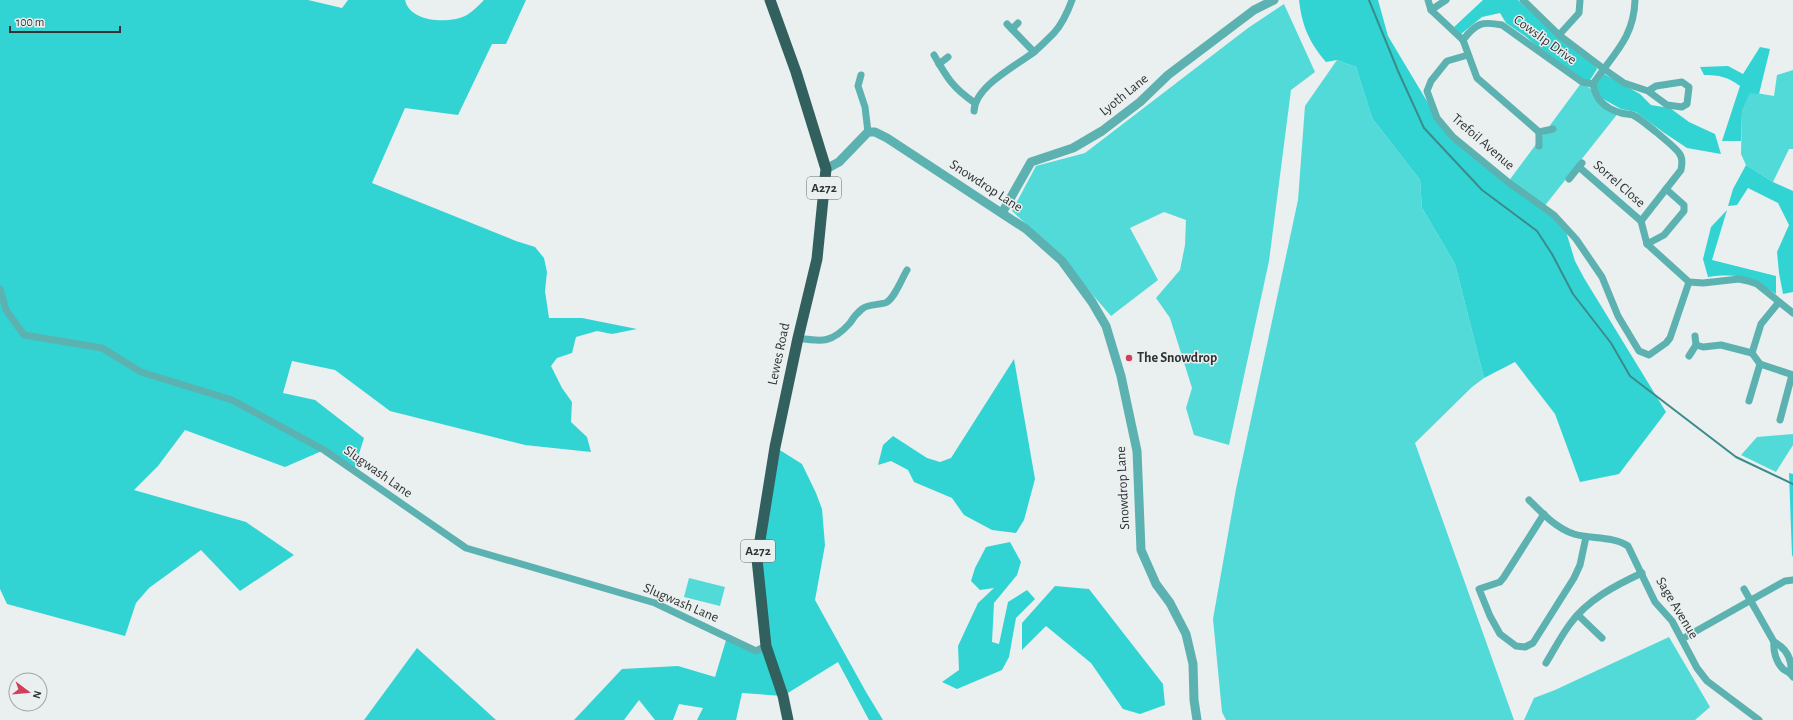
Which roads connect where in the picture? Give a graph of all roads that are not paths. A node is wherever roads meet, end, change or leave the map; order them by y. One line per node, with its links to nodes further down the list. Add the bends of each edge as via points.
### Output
1 (770, 0): 28 (highway, Lewes Road / A272, via 796,72)
2 (1072, 0): 13 (street, via 1055,32)
3 (1274, 0): 31 (street, Lyoth Lane, via 1254,10 1168,75 1140,102 1102,131 1074,148 1031,162)
4 (1428, 0): 9 (street)
5 (1446, 0): 9 (street)
6 (1523, 0): 11 (street)
7 (1580, 0): 11 (street, via 1579,12)
8 (1635, 0): 18 (street, via 1632,19 1621,48)
9 (1431, 10): 12 (street)
10 (1018, 23): 13 (street, via 1010,26)
11 (1559, 35): 18 (street)
12 (1463, 40): 15 (street); 20 (street, Cowslip Drive, via 1472,29 1486,22 1502,25 1582,82)
13 (1034, 52): 22 (street, via 997,77)
14 (934, 55): 17 (street)
15 (1468, 55): 26 (street, via 1477,78); 35 (street, Trefoil Avenue, via 1447,62 1431,81 1427,91 1437,118 1453,137 1554,215 1576,239 1602,277 1618,316 1639,351 1649,355 1670,338)
16 (948, 57): 17 (street)
17 (939, 64): 22 (street, via 955,88)
18 (1604, 69): 20 (street); 21 (street, via 1624,83)
19 (860, 75): 25 (street, via 858,86 866,107)
20 (1593, 84): 30 (street, via 1595,96 1604,105 1633,115 1679,153 1683,163 1681,170)
21 (1648, 91): 21 (street, via 1656,86 1682,82 1689,87 1687,104 1682,107 1667,105)
22 (975, 103): 23 (street)
23 (974, 111)
24 (1553, 129): 26 (street)
25 (868, 132): 28 (street, via 839,162); 31 (street, Snowdrop Lane, via 875,132 887,138)
26 (1540, 132): 27 (street)
27 (1539, 146)
28 (826, 169): 40 (highway, Lewes Road / A272, via 817,259)
29 (1569, 179): 32 (street, Sorrel Close, via 1580,165)
30 (1666, 189): 32 (street); 33 (street, via 1684,205 1684,211 1664,235)
31 (1002, 213): 62 (street, Snowdrop Lane, via 1026,229 1062,262 1092,302 1106,326 1121,376 1137,451 1141,550 1156,584 1170,603 1186,634 1193,664)
32 (1641, 221): 33 (street)
33 (1647, 244): 35 (street)
34 (907, 270): 40 (street, via 887,302 863,308 840,334 830,339 815,341)
35 (1690, 282): 37 (street, via 1739,279 1748,281 1757,284)
36 (0, 289): 58 (street, Slugwash Lane, via 6,310 24,336 102,348 141,372 232,400 324,450 466,548 655,603 756,651)
37 (1779, 302): 38 (street); 42 (street, via 1761,324)
38 (1793, 312)
39 (1695, 336): 41 (street)
40 (798, 338): 58 (highway, Lewes Road / A272, via 775,447 757,559)
41 (1696, 344): 42 (street, via 1703,347 1721,345); 43 (street)
42 (1752, 353): 44 (street)
43 (1689, 356)
44 (1760, 364): 45 (street); 46 (street)
45 (1793, 375): 47 (street)
46 (1749, 401)
47 (1780, 420)
48 (1529, 500): 49 (street, Sage Avenue)
49 (1544, 514): 50 (street, Sage Avenue, via 1573,534); 50 (street, via 1500,582 1479,589 1500,634 1516,646 1533,643 1574,578 1580,565)
50 (1586, 536): 51 (street, Sage Avenue, via 1628,546)
51 (1642, 573): 55 (street, via 1605,592); 57 (street, Sage Avenue, via 1655,602 1672,621)
52 (1793, 580): 54 (street, via 1784,581)
53 (1744, 589): 54 (street)
54 (1750, 600): 57 (street); 60 (street, via 1774,642 1773,652 1783,668)
55 (1578, 615): 56 (street); 59 (street, via 1569,624)
56 (1602, 638)
57 (1682, 639): 63 (street, Sage Avenue, via 1706,681)
58 (766, 646): 61 (highway, Lewes Road / A272, via 783,696)
59 (1546, 663)
60 (1792, 675)
61 (788, 720)
62 (1197, 720)
63 (1759, 720)

